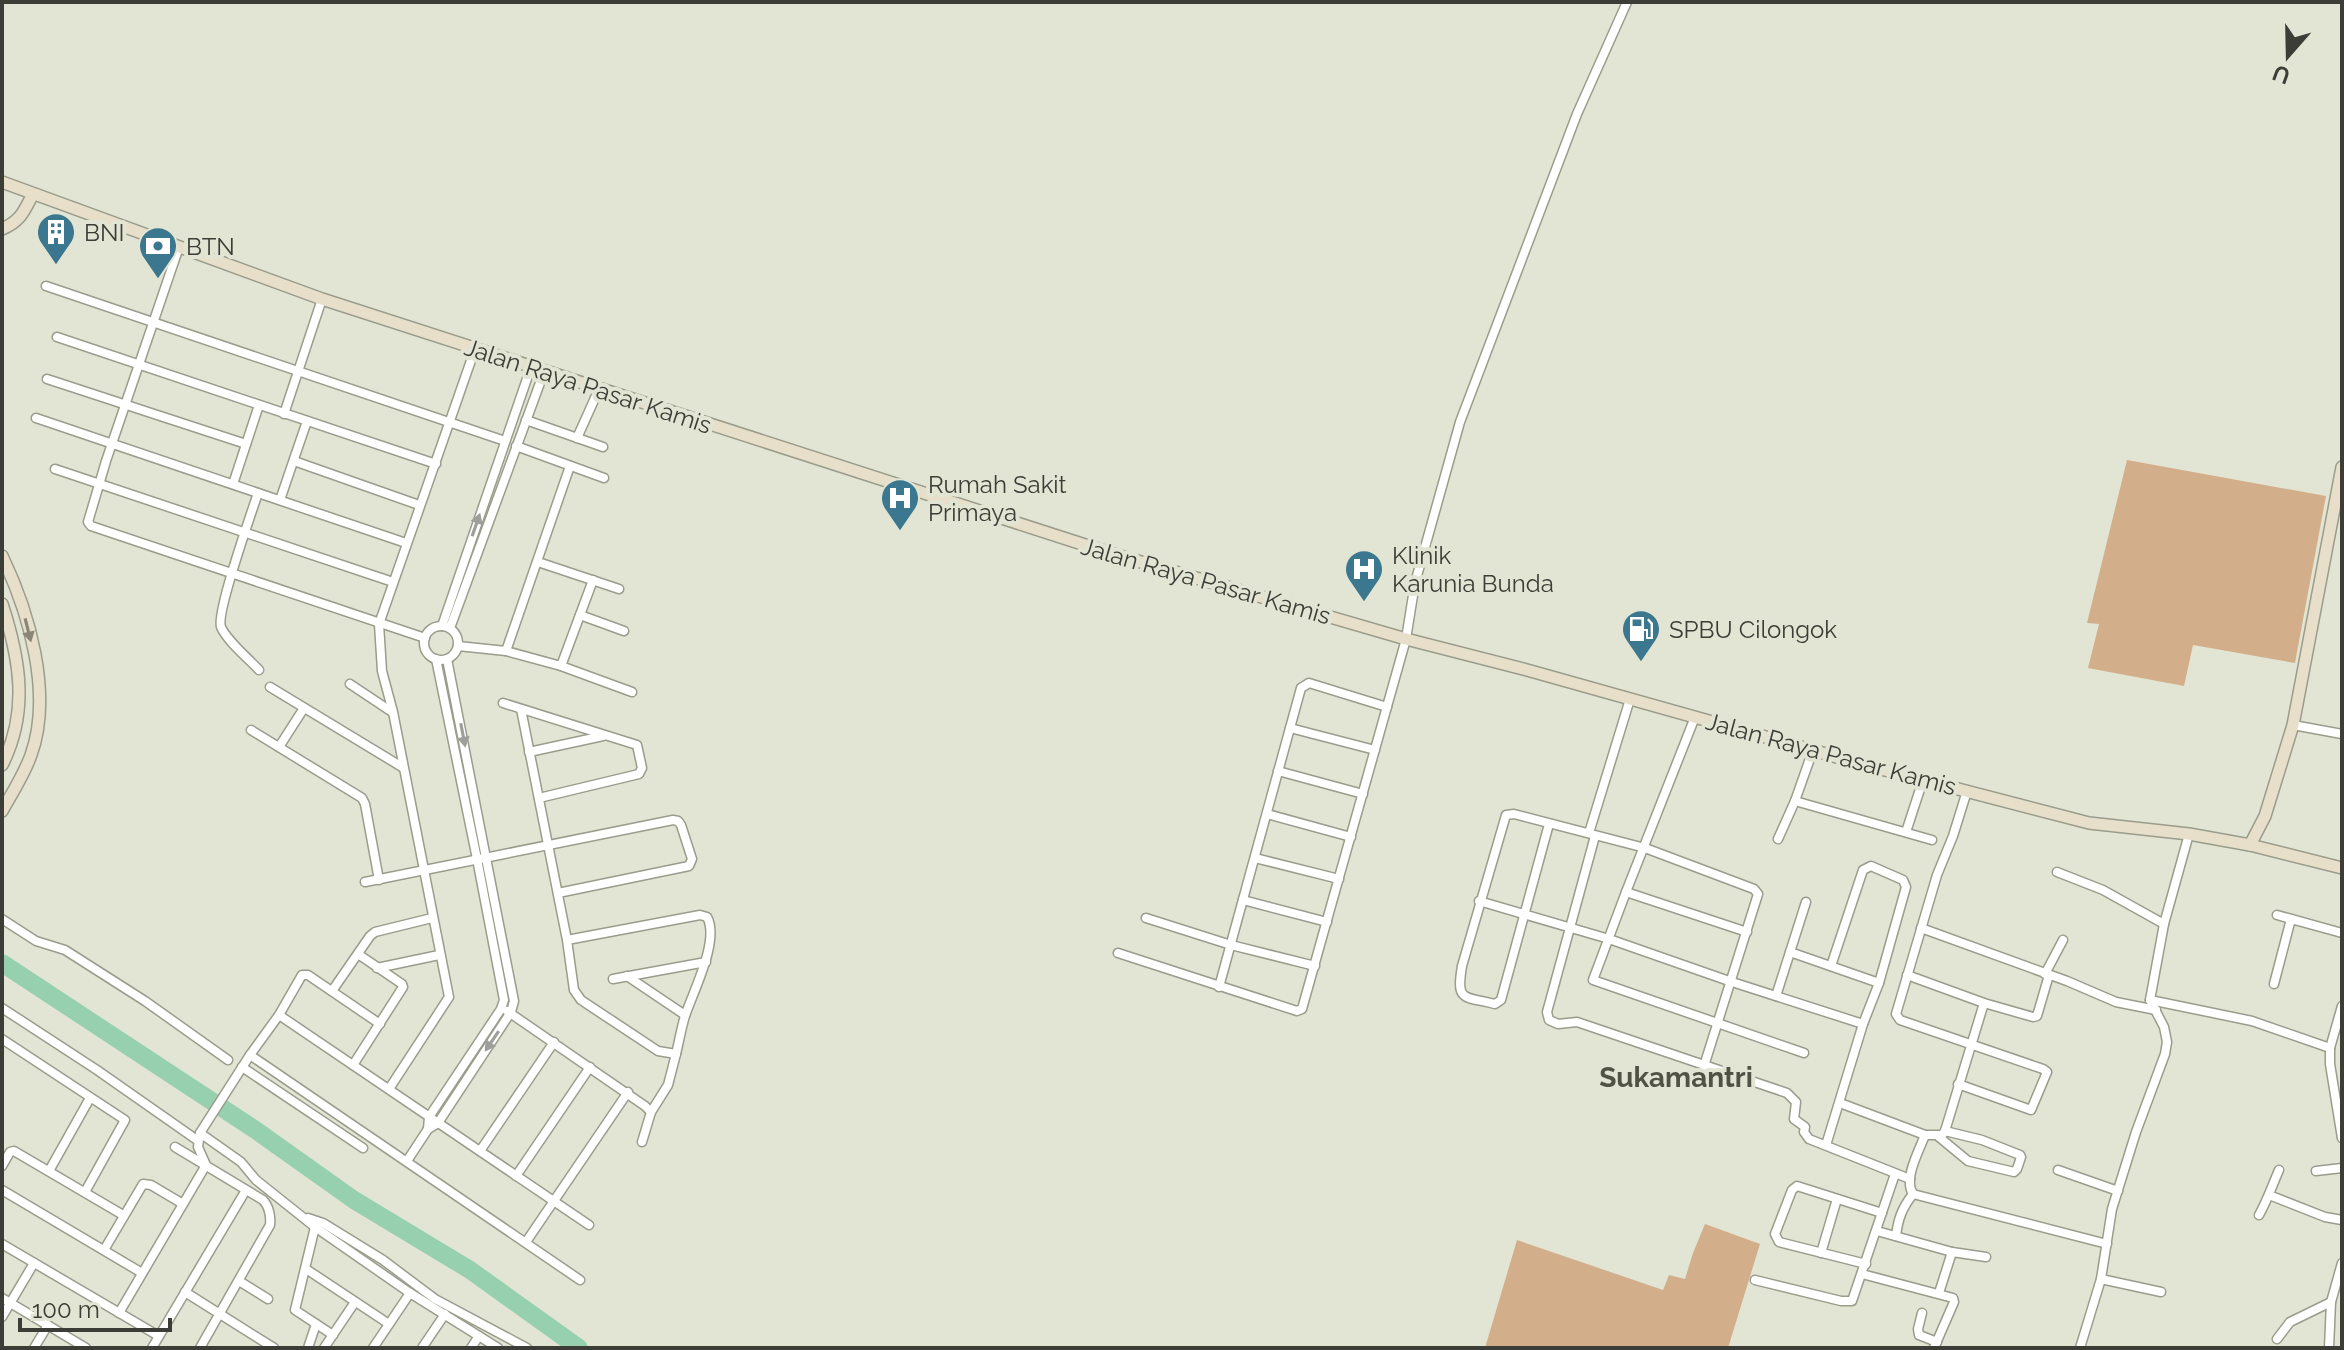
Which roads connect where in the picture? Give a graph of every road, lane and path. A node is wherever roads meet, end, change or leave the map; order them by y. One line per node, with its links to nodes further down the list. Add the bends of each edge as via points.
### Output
1 (1627, 2): 56 (street, via 1577,114 1460,422 1415,583)
2 (2, 182): 3 (main road, Jalan Raya Pasar Kamis)
3 (33, 194): 4 (main road, via 22,215); 5 (main road, Jalan Raya Pasar Kamis)
4 (2, 229)
5 (179, 247): 7 (main road, Jalan Raya Pasar Kamis); 8 (street)
6 (46, 286): 8 (street)
7 (322, 299): 10 (main road, Jalan Raya Pasar Kamis); 13 (street)
8 (154, 322): 11 (street); 13 (street)
9 (57, 337): 11 (street)
10 (475, 349): 12 (main road, Jalan Raya Pasar Kamis); 22 (street)
11 (139, 365): 17 (street); 18 (street)
12 (531, 367): 14 (main road, Jalan Raya Pasar Kamis); 23 (street)
13 (298, 371): 19 (street); 22 (street)
14 (544, 372): 16 (main road, Jalan Raya Pasar Kamis); 24 (street)
15 (47, 379): 17 (street)
16 (599, 389): 25 (street); 56 (main road, Jalan Raya Pasar Kamis, via 1095,549)
17 (126, 405): 27 (street); 28 (street)
18 (259, 405): 19 (street); 28 (street)
19 (284, 414): 21 (street)
20 (36, 418): 27 (street)
21 (307, 421): 31 (street); 32 (street)
22 (450, 422): 26 (street); 32 (street)
23 (511, 424): 24 (street); 26 (street)
24 (524, 424): 25 (street); 29 (street)
25 (577, 438): 30 (street)
26 (505, 441): 53 (street, one-way to 26)
27 (112, 444): 37 (street); 38 (street)
28 (246, 444): 38 (street)
29 (516, 446): 33 (street); 53 (street)
30 (603, 447)
31 (294, 461): 40 (street); 41 (street)
32 (436, 464): 41 (street)
33 (570, 466): 36 (street); 45 (street)
34 (2342, 467): 73 (main road)
35 (55, 469): 37 (street)
36 (604, 478)
37 (99, 483): 42 (street); 46 (street, via 87,518 91,526)
38 (233, 484): 39 (street)
39 (258, 493): 40 (street); 42 (street)
40 (280, 500): 43 (street)
41 (419, 505): 43 (street)
42 (245, 532): 46 (street); 48 (street)
43 (406, 543): 48 (street)
44 (2, 556): 90 (main road, one-way to 90, via 27,621 38,672 39,715 31,754)
45 (538, 562): 47 (street); 58 (street)
46 (232, 574): 52 (street); 62 (street, via 222,630)
47 (593, 580): 49 (street); 51 (street)
48 (393, 582): 52 (street)
49 (619, 589)
50 (2, 604): 82 (main road, via 19,665 19,706)
51 (580, 615): 54 (street); 61 (street)
52 (379, 624): 55 (street); 71 (street, via 382,671)
53 (446, 627): 55 (street, via 431,629); 57 (street, via 457,636)
54 (624, 631)
55 (425, 638): 59 (street, via 426,651)
56 (1406, 639): 66 (main road, Jalan Raya Pasar Kamis); 68 (street)
57 (458, 646): 58 (street); 60 (street)
58 (506, 651): 61 (street)
59 (436, 659): 60 (street); 102 (street)
60 (447, 659): 102 (street, one-way to 102)
61 (561, 666): 65 (street)
62 (259, 670)
63 (350, 684): 71 (street)
64 (270, 687): 69 (street)
65 (632, 692)
66 (1630, 699): 72 (main road, Jalan Raya Pasar Kamis); 95 (street)
67 (503, 703): 70 (street)
68 (1387, 707): 74 (street, via 1309,683 1303,685); 79 (street)
69 (304, 708): 78 (street); 83 (street)
70 (521, 709): 77 (street); 81 (street)
71 (393, 712): 83 (street)
72 (1695, 717): 80 (main road, Jalan Raya Pasar Kamis); 101 (street)
73 (2293, 725): 76 (street); 100 (main road, via 2265,816)
74 (1290, 728): 79 (street); 84 (street)
75 (251, 730): 78 (street)
76 (2342, 734)
77 (605, 736): 81 (street); 88 (street, via 636,744 641,773)
78 (279, 747): 108 (street, via 362,798)
79 (1375, 750): 87 (street)
80 (1813, 750): 85 (main road, Jalan Raya Pasar Kamis); 89 (street)
81 (529, 752): 88 (street)
82 (2, 765)
83 (402, 767): 105 (street)
84 (1278, 771): 87 (street); 91 (street)
85 (1923, 780): 86 (main road, Jalan Raya Pasar Kamis); 93 (street)
86 (1967, 791): 94 (main road, Jalan Raya Pasar Kamis, via 2089,823); 124 (street)
87 (1363, 794): 96 (street)
88 (539, 798): 99 (street)
89 (1795, 801): 93 (street); 97 (street)
90 (2, 811)
91 (1267, 814): 96 (street); 103 (street)
92 (1549, 824): 95 (street); 113 (street, via 1506,815); 116 (street)
93 (1906, 832): 98 (street)
94 (2189, 834): 100 (main road, Jalan Raya Pasar Kamis); 122 (street)
95 (1592, 835): 101 (street); 123 (street)
96 (1351, 837): 107 (street)
97 (1778, 839)
98 (1932, 840)
99 (547, 844): 102 (street); 111 (street); 111 (street, via 673,820 681,825 692,859 689,866)
100 (2250, 845): 104 (main road, Jalan Raya Pasar Kamis)
101 (1645, 848): 110 (street); 125 (street, via 1757,891)
102 (482, 858): 105 (street); 153 (street, via 504,1000); 155 (street, via 514,1001)
103 (1255, 858): 107 (street); 112 (street)
104 (2342, 868)
105 (424, 872): 108 (street); 117 (street)
106 (2057, 872): 122 (street)
107 (1339, 879): 121 (street)
108 (379, 880): 109 (street)
109 (365, 882)
110 (1626, 892): 125 (street); 127 (street)
111 (558, 893): 128 (street)
112 (1243, 900): 121 (street); 130 (street)
113 (1479, 901): 116 (street); 116 (street, via 1462,966 1459,987 1464,996 1495,1004 1501,1000)
114 (1806, 902): 131 (street)
115 (2277, 915): 120 (street)
116 (1525, 916): 123 (street)
117 (432, 918): 133 (street, via 375,932); 134 (street)
118 (1146, 918): 130 (street)
119 (2, 919): 168 (street, via 36,941 65,950)
120 (2291, 919): 126 (street); 145 (street)
121 (1327, 922): 136 (street)
122 (2164, 924): 149 (street)
123 (1569, 928): 127 (street); 170 (street, via 1549,1020 1577,1022)
124 (1921, 928): 139 (street); 140 (street)
125 (1747, 932): 143 (street)
126 (2342, 933)
127 (1609, 939): 143 (street); 158 (street, via 1593,980)
128 (567, 940): 135 (street, via 700,915 710,926); 166 (street, via 576,995 658,1051)
129 (2063, 940): 139 (street)
130 (1231, 945): 136 (street); 146 (street)
131 (1790, 952): 137 (street); 148 (street)
132 (1118, 953): 146 (street)
133 (358, 954): 138 (street); 147 (street)
134 (439, 955): 138 (street); 174 (street, via 449,997)
135 (706, 962): 141 (street); 157 (street)
136 (1315, 966): 146 (street, via 1297,1011)
137 (1831, 966): 144 (street); 144 (street, via 1863,870 1871,866 1903,880 1906,887)
138 (377, 968): 159 (street, via 403,987)
139 (2045, 974): 150 (street, via 2035,1017); 154 (street, via 2116,1002)
140 (1907, 975): 150 (street); 163 (street, via 1898,1018)
141 (627, 976): 142 (street); 157 (street)
142 (613, 979)
143 (1732, 982): 148 (street); 158 (street)
144 (1879, 983): 160 (street)
145 (2274, 984)
146 (1219, 987)
147 (332, 991): 156 (street, via 302,975); 159 (street)
148 (1776, 996): 160 (street)
149 (2150, 1000): 154 (street); 164 (street, via 2252,1021)
150 (1984, 1003): 163 (street)
151 (2342, 1006): 164 (street)
152 (2, 1008): 184 (street)
153 (501, 1009): 155 (street); 179 (street)
154 (2156, 1010): 204 (street, via 2164,1027 2165,1054)
155 (511, 1012): 162 (street); 180 (street, one-way to 180)
156 (279, 1015): 167 (street); 169 (street)
157 (685, 1015): 166 (street)
158 (1719, 1023): 165 (street); 170 (street)
159 (380, 1024): 169 (street)
160 (1863, 1024): 177 (street)
161 (2, 1039): 176 (street)
162 (554, 1042): 172 (street); 190 (street)
163 (1970, 1044): 173 (street); 173 (street, via 2046,1074 2031,1110)
164 (2330, 1048): 185 (street)
165 (1804, 1053)
166 (676, 1054): 178 (street, via 668,1085)
167 (250, 1055): 171 (street); 191 (street)
168 (228, 1060)
169 (353, 1065): 174 (street)
170 (1704, 1066): 187 (street, via 1787,1093 1796,1102 1794,1119 1805,1127 1806,1137)
171 (242, 1067): 184 (street); 189 (street)
172 (590, 1067): 175 (street); 200 (street)
173 (1958, 1084): 182 (street)
174 (389, 1089): 179 (street)
175 (628, 1092): 178 (street); 209 (street)
176 (90, 1098): 197 (street); 205 (street, via 125,1120)
177 (1840, 1103): 183 (street); 187 (street)
178 (651, 1112): 186 (street)
179 (429, 1117): 180 (street); 181 (street)
180 (438, 1123): 181 (street); 190 (street)
181 (428, 1129): 191 (street)
182 (1942, 1134): 182 (street, via 1968,1161 2017,1169 2018,1154 1982,1140); 183 (street)
183 (1925, 1135): 201 (street)
184 (199, 1136): 192 (street); 214 (street, via 241,1162)
185 (2342, 1138)
186 (642, 1142)
187 (1826, 1145): 199 (street)
188 (175, 1147): 192 (street)
189 (363, 1148)
190 (480, 1151): 200 (street)
191 (407, 1161): 220 (street)
192 (206, 1165): 203 (street); 210 (street)
193 (2, 1166): 197 (street, via 12,1151)
194 (2342, 1168): 198 (street)
195 (2058, 1170): 204 (street)
196 (2279, 1170): 207 (street)
197 (49, 1171): 205 (street)
198 (2316, 1171)
199 (1895, 1174): 201 (street); 211 (street)
200 (516, 1176): 209 (street)
201 (1910, 1179): 206 (street)
202 (2, 1190): 223 (street)
203 (246, 1190): 236 (street, via 267,1204 271,1219); 237 (street)
204 (2118, 1191): 222 (street)
205 (85, 1192): 212 (street)
206 (1913, 1194): 219 (street, via 1902,1208); 222 (street)
207 (2269, 1195): 213 (street); 215 (street)
208 (1837, 1199): 211 (street); 225 (street); 225 (street, via 1794,1187 1775,1234 1779,1242)
209 (554, 1201): 216 (street); 220 (street)
210 (183, 1204): 212 (street, via 147,1183); 231 (street)
211 (1882, 1213): 218 (street)
212 (123, 1215): 223 (street)
213 (2259, 1215)
214 (303, 1217): 217 (street); 270 (street, via 323,1223 435,1299)
215 (2342, 1220)
216 (589, 1225)
217 (315, 1227): 230 (street); 239 (street)
218 (1877, 1231): 219 (street); 229 (street)
219 (1896, 1236): 224 (street)
220 (526, 1242): 234 (street)
221 (2, 1244): 227 (street)
222 (2107, 1244): 233 (street)
223 (104, 1250): 231 (street)
224 (1952, 1252): 226 (street); 240 (street)
225 (1821, 1253): 229 (street)
226 (1986, 1257)
227 (34, 1263): 242 (street); 245 (street)
228 (2342, 1263): 244 (street)
229 (1866, 1264): 232 (street)
230 (306, 1269): 243 (street); 250 (street, via 295,1310)
231 (142, 1273): 245 (street)
232 (1862, 1274): 235 (street, via 1855,1298 1848,1302); 240 (street)
233 (2101, 1279): 238 (street); 271 (street)
234 (580, 1280)
235 (1755, 1280)
236 (239, 1281): 241 (street); 248 (street)
237 (185, 1292): 248 (street); 253 (street)
238 (2161, 1292)
239 (410, 1293): 247 (street); 251 (street)
240 (1939, 1293): 258 (street, via 1954,1300)
241 (268, 1299)
242 (6, 1301): 249 (street); 252 (street)
243 (355, 1302): 251 (street); 254 (street)
244 (2331, 1302): 256 (street, via 2290,1322); 272 (street)
245 (119, 1313): 253 (street)
246 (1922, 1313): 258 (street, via 1919,1335)
247 (445, 1314): 255 (street); 267 (street)
248 (220, 1315): 262 (street); 263 (street)
249 (2, 1317)
250 (316, 1324): 254 (street); 264 (street)
251 (389, 1324): 266 (street)
252 (48, 1325): 257 (street); 259 (street)
253 (157, 1335): 261 (street)
254 (333, 1335): 265 (street)
255 (479, 1336): 268 (street); 269 (street)
256 (2277, 1339)
257 (75, 1345): 260 (street)
258 (1936, 1345)
259 (34, 1348)
260 (86, 1348)
261 (152, 1348)
262 (200, 1348)
263 (274, 1348)
264 (308, 1348)
265 (324, 1348)
266 (373, 1348)
267 (422, 1348)
268 (471, 1348)
269 (498, 1348)
270 (527, 1348)
271 (2080, 1348)
272 (2329, 1348)

